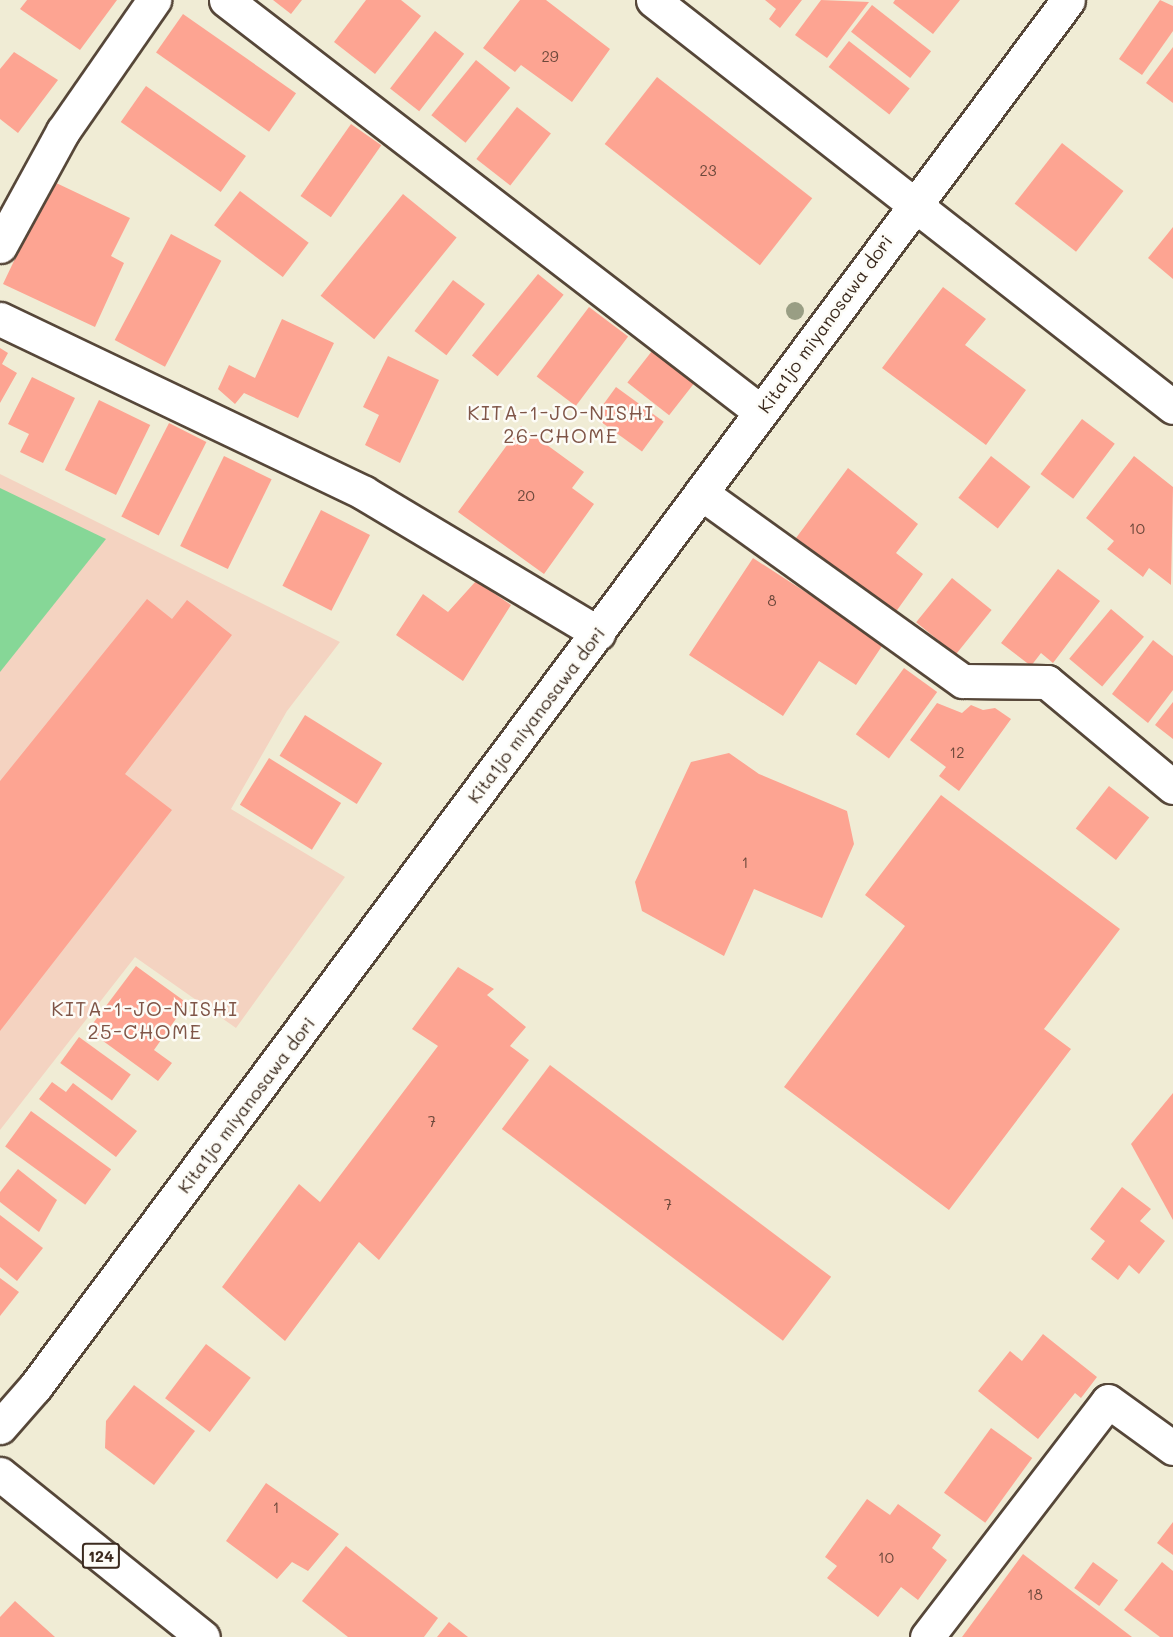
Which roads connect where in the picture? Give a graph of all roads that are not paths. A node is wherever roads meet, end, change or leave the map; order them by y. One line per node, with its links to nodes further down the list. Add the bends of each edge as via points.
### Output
1 (154, 0): 6 (street, via 63,131)
2 (226, 0): 9 (street)
3 (653, 0): 5 (street)
4 (1068, 0): 5 (street, Kita1jo miyanosawa dori)
5 (913, 204): 8 (street); 9 (street, Kita1jo miyanosawa dori)
6 (0, 246)
7 (0, 319): 11 (street, via 364,493)
8 (1173, 407)
9 (761, 412): 10 (street, Kita1jo miyanosawa dori)
10 (702, 493): 11 (street, Kita1jo miyanosawa dori); 12 (street, via 963,681 1047,682)
11 (598, 633): 13 (street, Kita1jo miyanosawa dori, via 35,1387)
12 (1173, 787)
13 (0, 1427)
14 (1173, 1448): 17 (street, via 1108,1401)
15 (0, 1474): 16 (street, 124)
16 (203, 1637)
17 (927, 1637)

